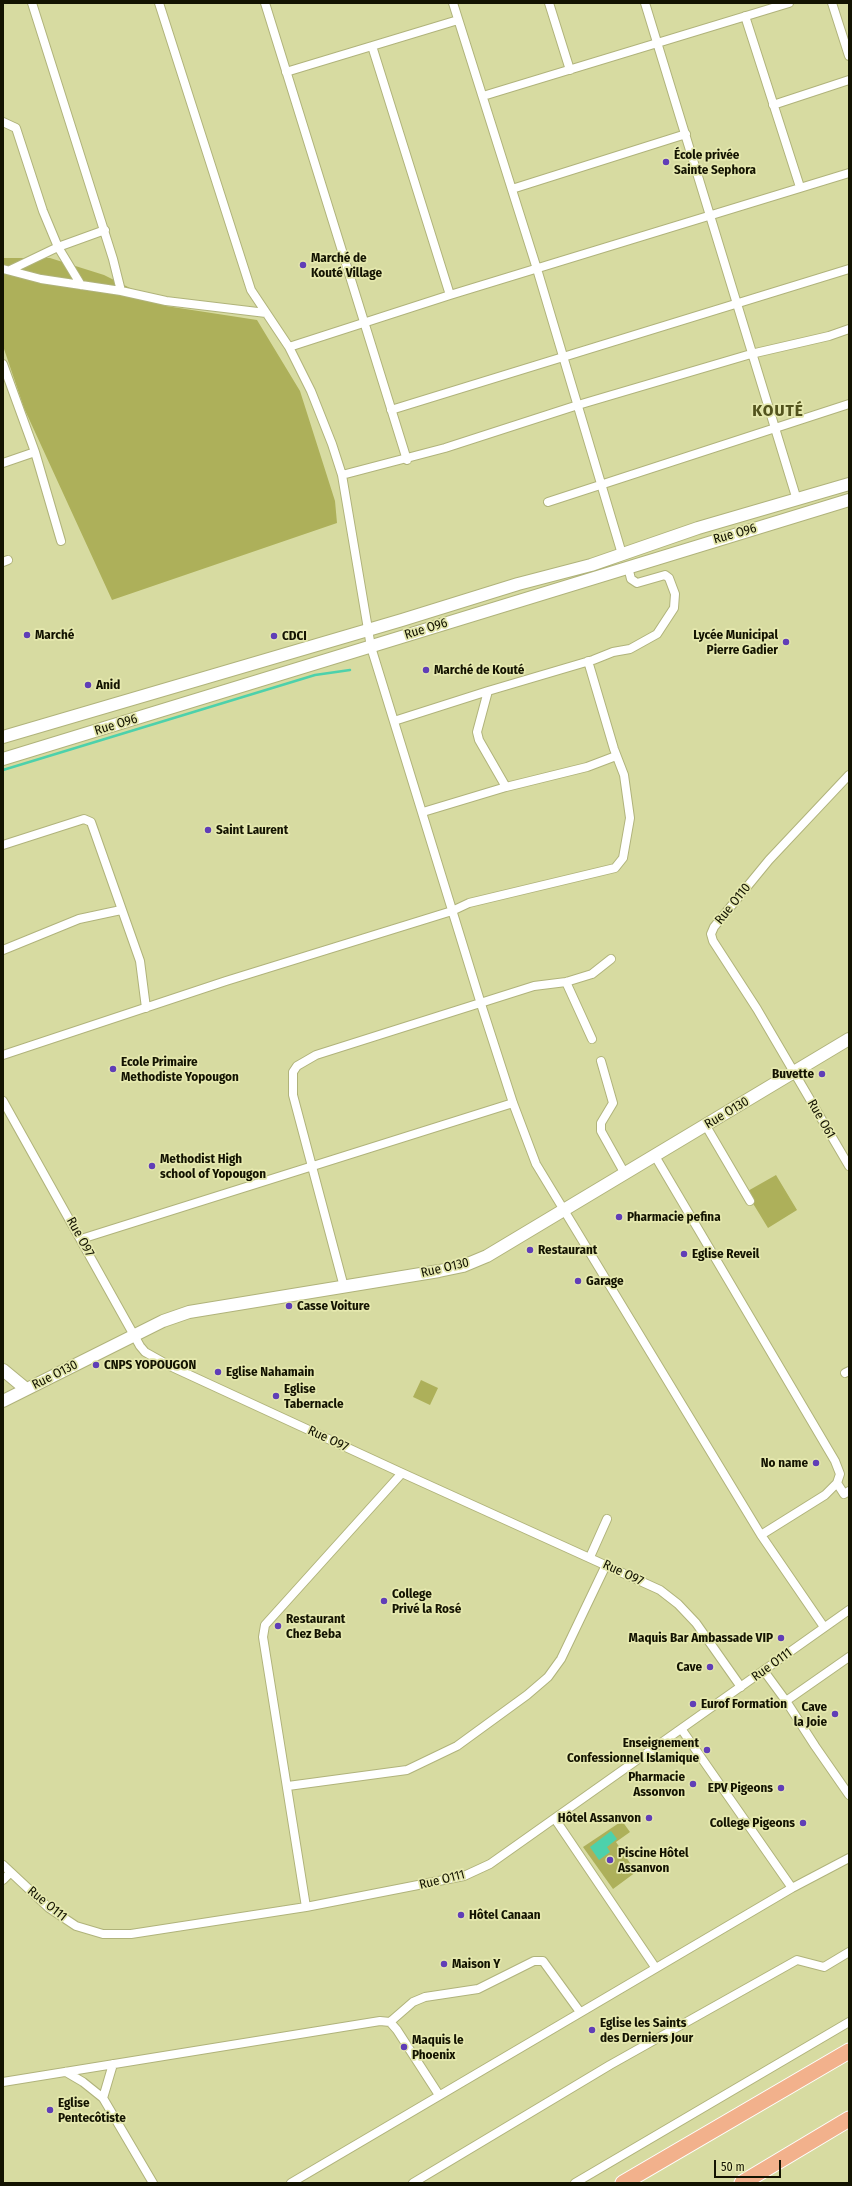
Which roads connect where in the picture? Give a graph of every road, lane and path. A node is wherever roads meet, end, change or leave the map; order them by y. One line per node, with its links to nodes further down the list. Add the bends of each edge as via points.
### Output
1 (33, 3): 25 (street)
2 (159, 3): 34 (street, via 247,281)
3 (264, 3): 15 (street)
4 (453, 3): 10 (street)
5 (549, 3): 14 (street)
6 (645, 3): 11 (street)
7 (789, 3): 9 (street)
8 (832, 3): 13 (street)
9 (745, 16): 11 (street); 18 (street)
10 (458, 20): 12 (street); 17 (street)
11 (658, 42): 14 (street); 20 (street)
12 (372, 46): 15 (street); 32 (street)
13 (849, 56)
14 (570, 70): 17 (street)
15 (286, 72): 35 (street)
16 (849, 80): 18 (street)
17 (483, 96): 23 (street)
18 (773, 105): 22 (street)
19 (3, 122): 26 (street, via 16,128 42,211)
20 (686, 134): 23 (street); 24 (street)
21 (849, 173): 22 (street)
22 (800, 188): 24 (street)
23 (512, 189): 28 (street)
24 (711, 216): 28 (street); 33 (street)
25 (104, 230): 26 (street); 31 (street)
26 (58, 247): 27 (street); 30 (street)
27 (7, 269): 30 (street, via 41,279)
28 (537, 269): 32 (street); 39 (street)
29 (849, 269): 33 (street)
30 (81, 285): 31 (street)
31 (120, 291): 34 (street, via 166,301)
32 (450, 295): 35 (street)
33 (736, 303): 38 (street); 39 (street)
34 (266, 313): 37 (street)
35 (363, 323): 37 (street); 43 (street)
36 (849, 329): 38 (street, via 823,338)
37 (289, 347): 48 (street, via 322,416)
38 (751, 354): 42 (street); 44 (street)
39 (563, 356): 42 (street); 43 (street)
40 (3, 364): 45 (street)
41 (849, 404): 44 (street)
42 (578, 405): 46 (street); 49 (street)
43 (391, 410): 46 (street)
44 (774, 428): 49 (street); 51 (street)
45 (35, 452): 47 (street); 54 (street)
46 (407, 460): 48 (street)
47 (3, 463)
48 (342, 475): 57 (street)
49 (602, 484): 53 (street); 55 (street)
50 (849, 484): 51 (main road, Rue O96)
51 (797, 500): 55 (main road, Rue O96, via 698,528)
52 (849, 500): 56 (main road, Rue O96)
53 (548, 502)
54 (61, 541)
55 (622, 554): 57 (main road, Rue O96)
56 (628, 567): 58 (main road, Rue O96); 59 (street, via 631,579 637,583 665,575 669,578 675,594 674,608 658,634 635,647)
57 (367, 630): 58 (street); 62 (main road, Rue O96)
58 (371, 647): 61 (street); 64 (main road, Rue O96)
59 (588, 662): 60 (street); 63 (street)
60 (488, 691): 61 (street); 66 (street, via 477,732)
61 (394, 721): 67 (street)
62 (3, 737)
63 (616, 756): 66 (street, via 587,767); 70 (street, via 624,775 630,821 624,858 620,864 615,868 469,903)
64 (3, 760)
65 (849, 774): 80 (street, Rue O110, via 769,860 714,927 712,934 713,940)
66 (506, 787): 67 (street)
67 (423, 812): 70 (street)
68 (3, 845): 69 (street, via 88,820 91,822)
69 (121, 910): 71 (street, via 79,919); 75 (street, via 127,920 140,961)
70 (452, 911): 74 (street); 75 (street)
71 (3, 950)
72 (611, 959): 73 (street, via 592,974)
73 (566, 982): 74 (street, via 534,986); 76 (street)
74 (481, 1004): 82 (street); 88 (street, via 316,1055 297,1066 293,1072 293,1095)
75 (146, 1008): 78 (street)
76 (592, 1039)
77 (849, 1039): 80 (main road, Rue O130)
78 (3, 1055)
79 (601, 1061): 89 (street, via 613,1103 600,1122 601,1131)
80 (794, 1072): 85 (main road, Rue O130); 87 (street, Rue O61)
81 (3, 1101): 83 (street, Rue O97)
82 (513, 1103): 88 (street); 91 (street, via 536,1164)
83 (11, 1114): 84 (street); 92 (street, Rue O97)
84 (3, 1119)
85 (706, 1126): 86 (main road, Rue O130); 90 (street)
86 (655, 1156): 89 (main road, Rue O130); 99 (street, via 836,1461 840,1474)
87 (849, 1166)
88 (311, 1167): 92 (street); 93 (street)
89 (625, 1174): 91 (main road, Rue O130)
90 (750, 1201)
91 (564, 1211): 93 (main road, Rue O130, via 494,1253 463,1266); 102 (street)
92 (81, 1239): 94 (street, Rue O97)
93 (344, 1287): 94 (main road, Rue O130, via 189,1312)
94 (134, 1335): 96 (main road, Rue O130); 98 (street, Rue O97, via 140,1346 151,1356)
95 (3, 1370): 96 (main road)
96 (26, 1389): 97 (main road, Rue O130)
97 (3, 1401)
98 (402, 1473): 103 (street, Rue O97); 112 (street, via 265,1625 263,1637)
99 (837, 1483): 100 (street, via 844,1494); 102 (street, via 825,1495)
100 (849, 1491)
101 (607, 1519): 103 (street)
102 (761, 1535): 106 (street)
103 (590, 1557): 104 (street, Rue O97)
104 (606, 1565): 109 (street, Rue O97, via 660,1590 678,1604 696,1623); 112 (street, via 561,1659 548,1677 457,1746 407,1770)
105 (849, 1610): 106 (street, Rue O111)
106 (824, 1627): 108 (street, Rue O111)
107 (849, 1657): 110 (street)
108 (764, 1671): 109 (street, Rue O111); 110 (street)
109 (741, 1687): 111 (street, Rue O111)
110 (786, 1701): 113 (street)
111 (682, 1730): 114 (street, Rue O111); 119 (street)
112 (288, 1786): 120 (street)
113 (849, 1795)
114 (555, 1819): 120 (street, Rue O111, via 490,1864 464,1876); 122 (street)
115 (849, 1858): 119 (street)
116 (3, 1865): 117 (street, Rue O111)
117 (10, 1873): 118 (street); 120 (street, Rue O111, via 49,1908 76,1926 103,1934 132,1934)
118 (3, 1880)
119 (792, 1888): 122 (street)
120 (306, 1907)
121 (849, 1952): 135 (street, via 824,1967 797,1960 610,2066)
122 (655, 1967): 123 (street)
123 (580, 2012): 124 (street, via 544,1961 534,1961 478,1990 413,2002); 130 (street)
124 (390, 2022): 127 (street, via 380,2021); 130 (street)
125 (849, 2022): 136 (street)
126 (849, 2051): 137 (highway)
127 (113, 2064): 128 (street); 131 (street)
128 (66, 2072): 129 (street); 131 (street)
129 (3, 2082)
130 (439, 2095): 134 (street)
131 (103, 2098): 133 (street)
132 (849, 2119): 138 (highway)
133 (153, 2183)
134 (291, 2183)
135 (413, 2183)
136 (575, 2183)
137 (623, 2183)
138 (742, 2183)

